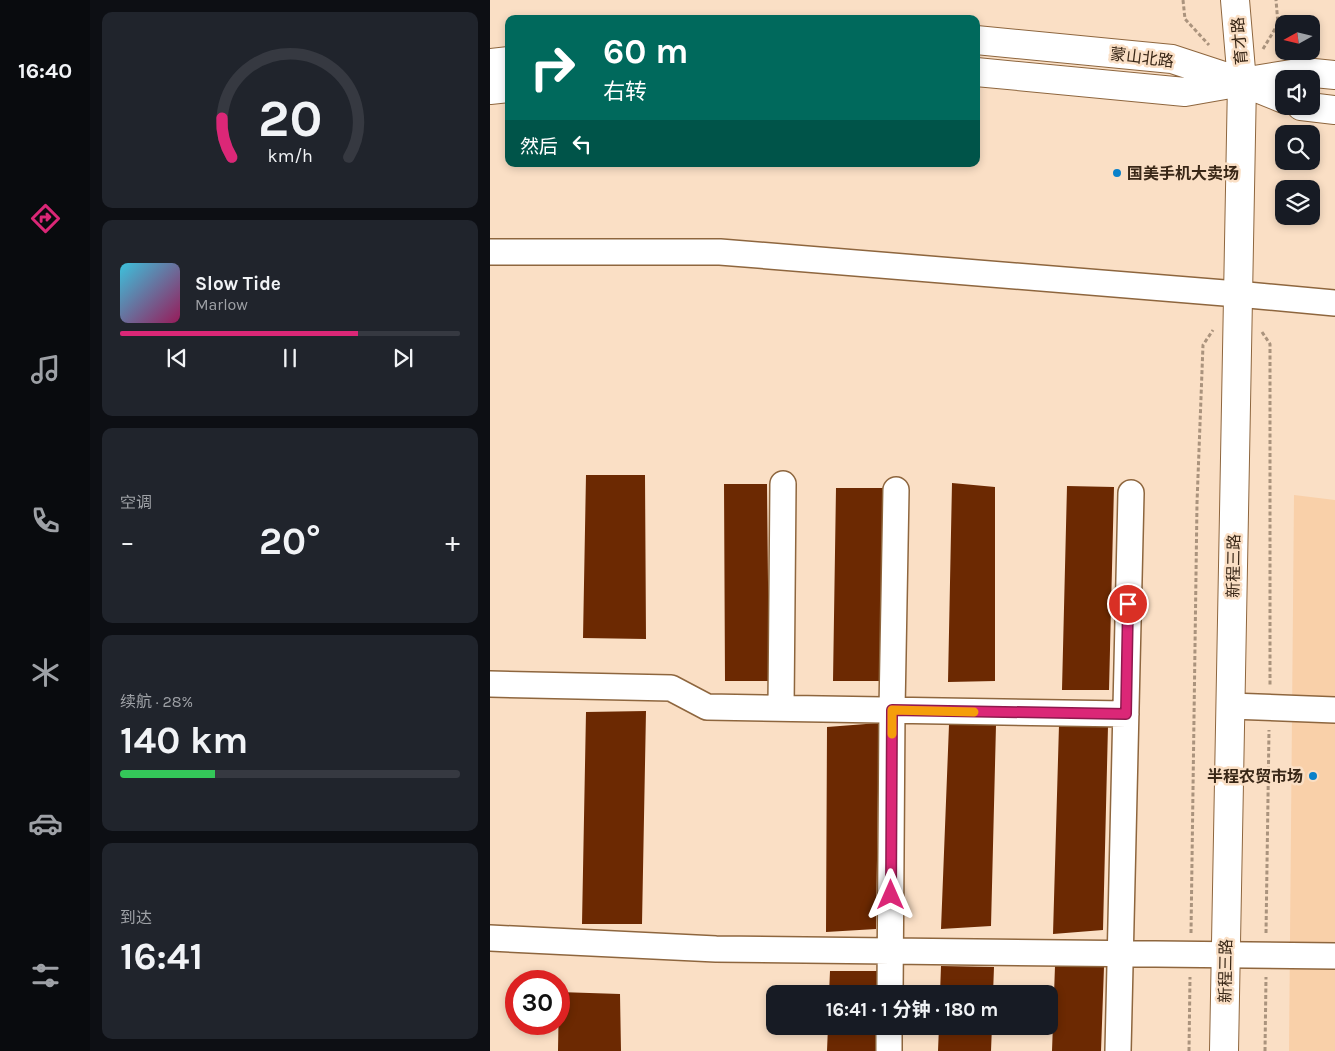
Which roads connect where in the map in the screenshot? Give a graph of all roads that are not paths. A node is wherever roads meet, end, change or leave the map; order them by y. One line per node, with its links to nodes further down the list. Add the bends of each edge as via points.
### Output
1 (1235, 0): 7 (main road, 育才路)
2 (980, 40): 7 (main road, 蒙山北路, via 1172,59)
3 (505, 62): 4 (main road)
4 (490, 63)
5 (980, 72): 7 (main road, via 1185,92)
6 (1335, 75): 7 (main road, 蒙山北路, via 1304,72)
7 (1242, 82): 10 (main road); 14 (main road, 新程三路)
8 (505, 88): 9 (main road)
9 (490, 90)
10 (1275, 95)
11 (1320, 108): 12 (main road)
12 (1335, 110)
13 (490, 252): 14 (street, via 720,252)
14 (1237, 294): 15 (street); 20 (main road, 新程三路)
15 (1335, 304)
16 (783, 484): 21 (street)
17 (896, 490): 22 (street)
18 (1131, 493): 24 (street)
19 (490, 684): 21 (street, via 671,688 706,707)
20 (1230, 706): 23 (street); 28 (main road, 新程三路)
21 (781, 708): 22 (street)
22 (892, 710): 24 (street); 26 (street)
23 (1335, 710)
24 (1126, 714): 27 (street)
25 (490, 938): 26 (street, via 716,949)
26 (891, 950): 27 (street); 30 (street)
27 (1120, 952): 28 (street); 33 (street)
28 (1226, 954): 29 (street); 34 (main road, 新程三路)
29 (1335, 956)
30 (890, 985)
31 (889, 1035): 32 (street)
32 (889, 1051)
33 (1118, 1051)
34 (1224, 1051)

